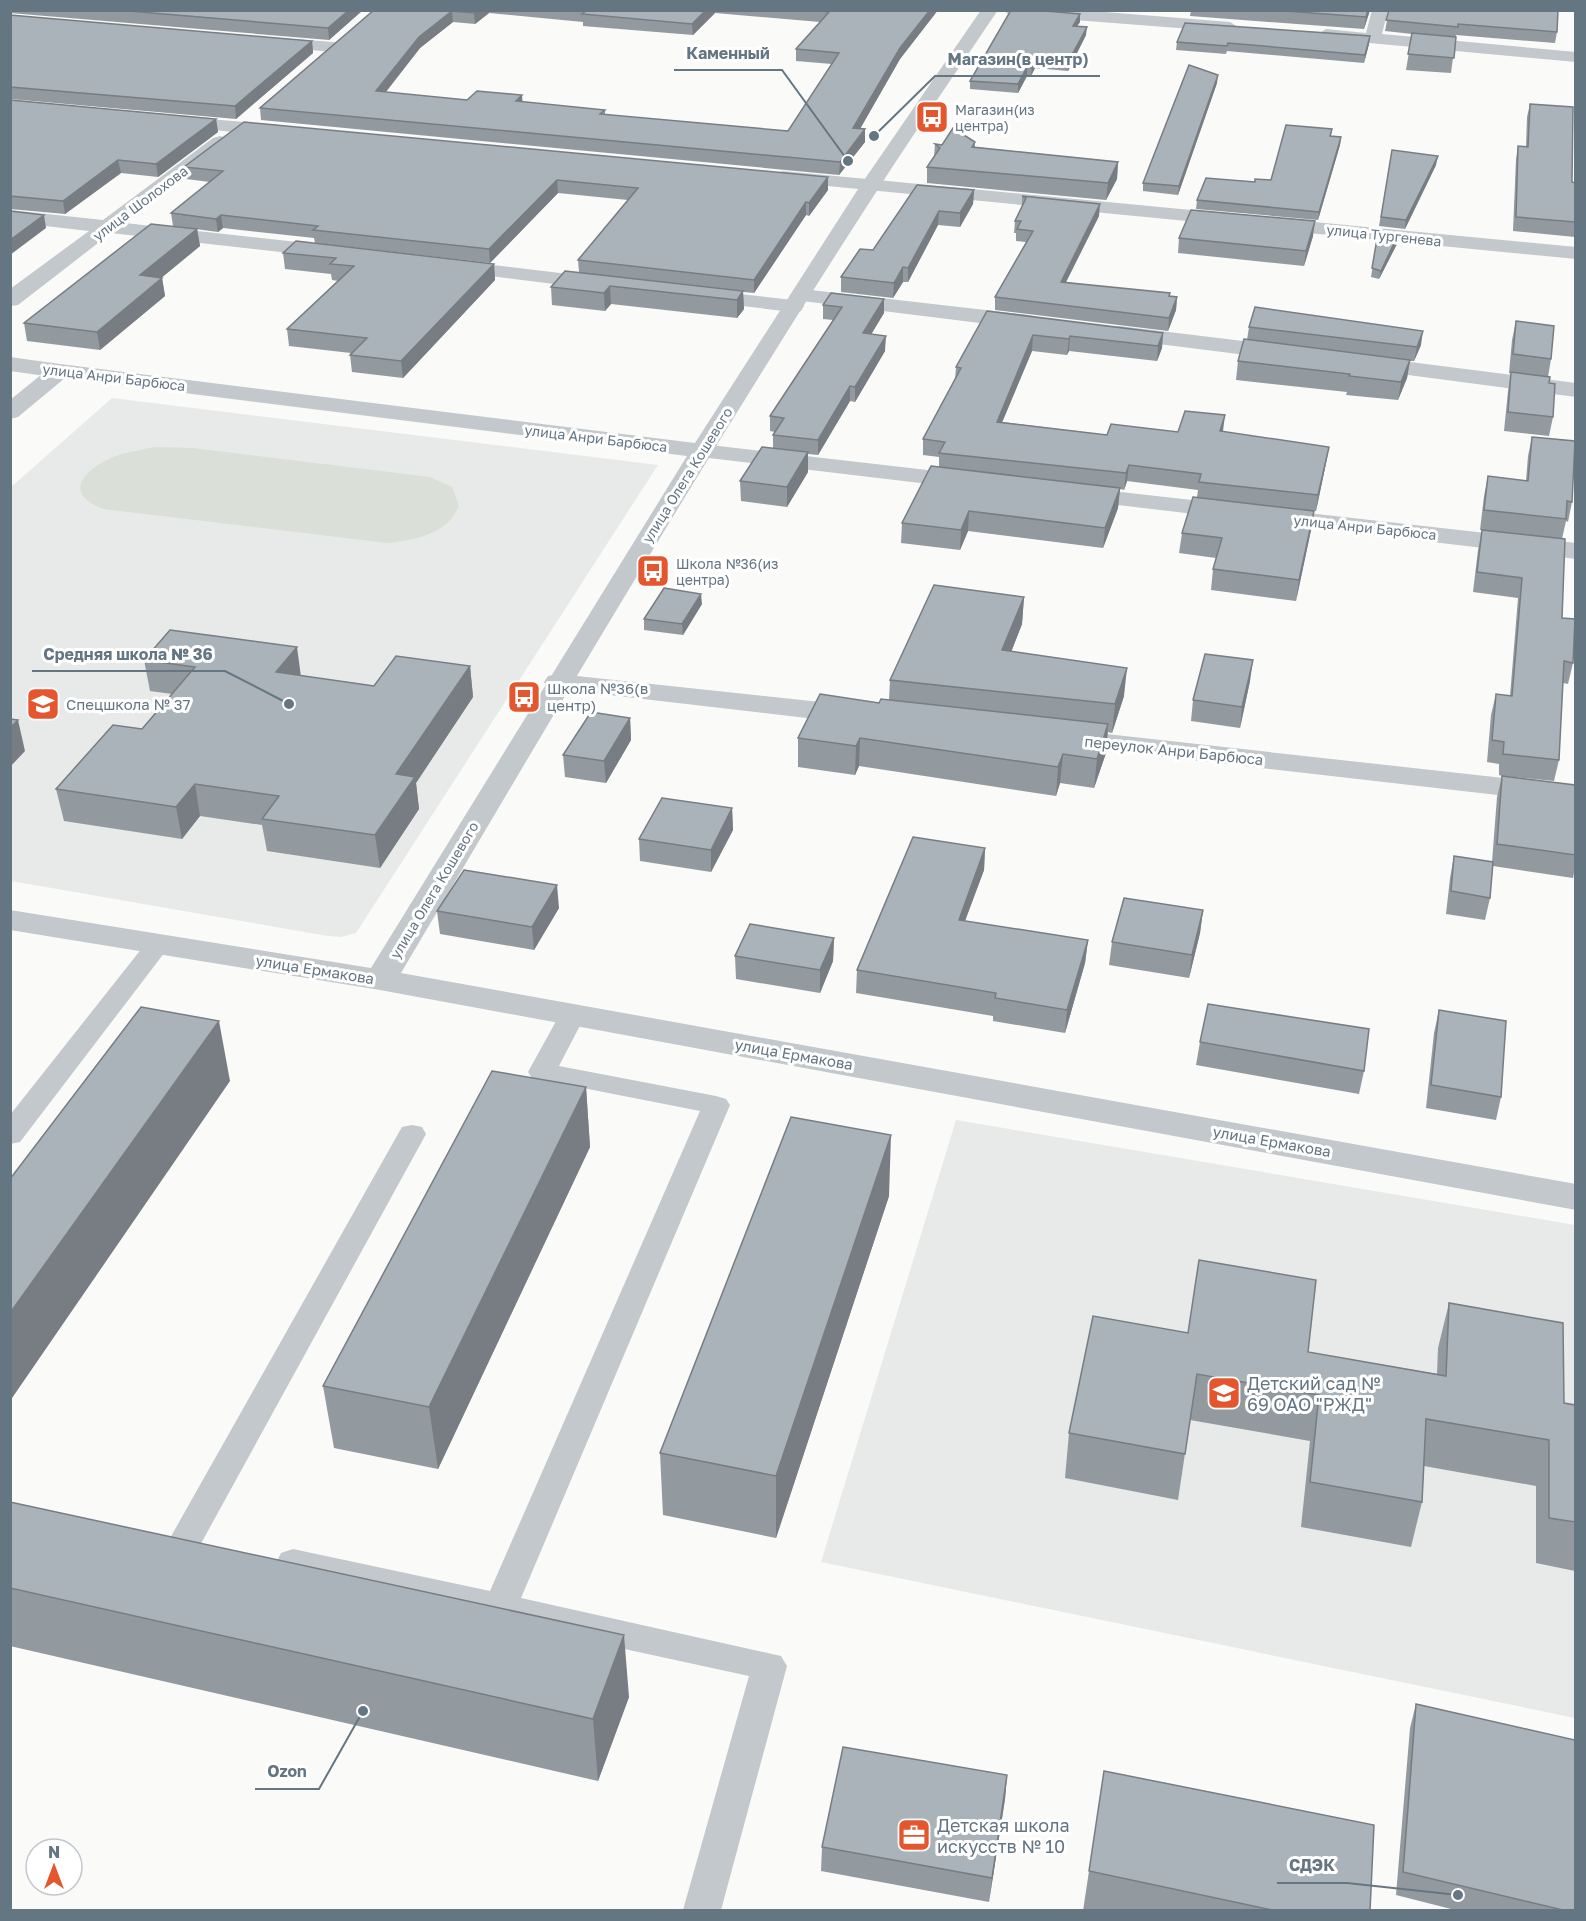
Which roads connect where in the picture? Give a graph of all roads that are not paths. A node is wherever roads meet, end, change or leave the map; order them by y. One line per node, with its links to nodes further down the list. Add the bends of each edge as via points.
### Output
1 (990, 10): 18 (street, улица Олега Кошевого)
2 (1010, 10): 4 (street)
3 (1380, 10): 8 (street)
4 (1177, 17): 5 (street)
5 (1244, 28)
6 (350, 32): 10 (street)
7 (1314, 33): 8 (street)
8 (1373, 37): 11 (street)
9 (249, 40): 10 (street)
10 (333, 47): 12 (street)
11 (1575, 57)
12 (316, 62)
13 (256, 113): 15 (street, улица Шолохова)
14 (159, 120): 15 (street)
15 (240, 127): 16 (street); 20 (street, улица Шолохова)
16 (299, 133)
17 (764, 175): 18 (street, улица Тургенева)
18 (871, 184): 21 (street, улица Тургенева); 27 (street, улица Олега Кошевого)
19 (10, 216): 20 (street)
20 (110, 226): 22 (street); 26 (street, улица Шолохова)
21 (1575, 253)
22 (357, 255)
23 (428, 263): 24 (street)
24 (616, 285)
25 (675, 292): 27 (street)
26 (10, 300)
27 (797, 300): 28 (street); 36 (street, улица Олега Кошевого)
28 (1050, 325)
29 (1097, 330): 30 (street)
30 (1310, 356)
31 (1344, 360): 34 (street)
32 (10, 364): 33 (street, улица Анри Барбюса)
33 (60, 371): 35 (street); 36 (street, улица Анри Барбюса)
34 (1575, 390)
35 (10, 411)
36 (701, 451): 37 (street, улица Анри Барбюса); 40 (street, улица Олега Кошевого)
37 (997, 485)
38 (1056, 492): 39 (street, улица Анри Барбюса)
39 (1575, 551)
40 (558, 682): 41 (street); 46 (street, улица Олега Кошевого)
41 (890, 718)
42 (1032, 734): 43 (street, переулок Анри Барбюса)
43 (1575, 795)
44 (10, 920): 45 (street, улица Ермакова)
45 (159, 944): 46 (street, улица Ермакова); 49 (lane)
46 (380, 980): 47 (street, улица Ермакова)
47 (573, 1014): 50 (street, улица Ермакова); 55 (lane, via 542,1072 716,1105)
48 (412, 1134): 52 (lane)
49 (10, 1135)
50 (1575, 1197)
51 (153, 1533): 52 (lane)
52 (186, 1540): 53 (lane)
53 (221, 1548)
54 (268, 1558): 55 (lane)
55 (500, 1608): 56 (lane, via 769,1666)
56 (702, 1911)

